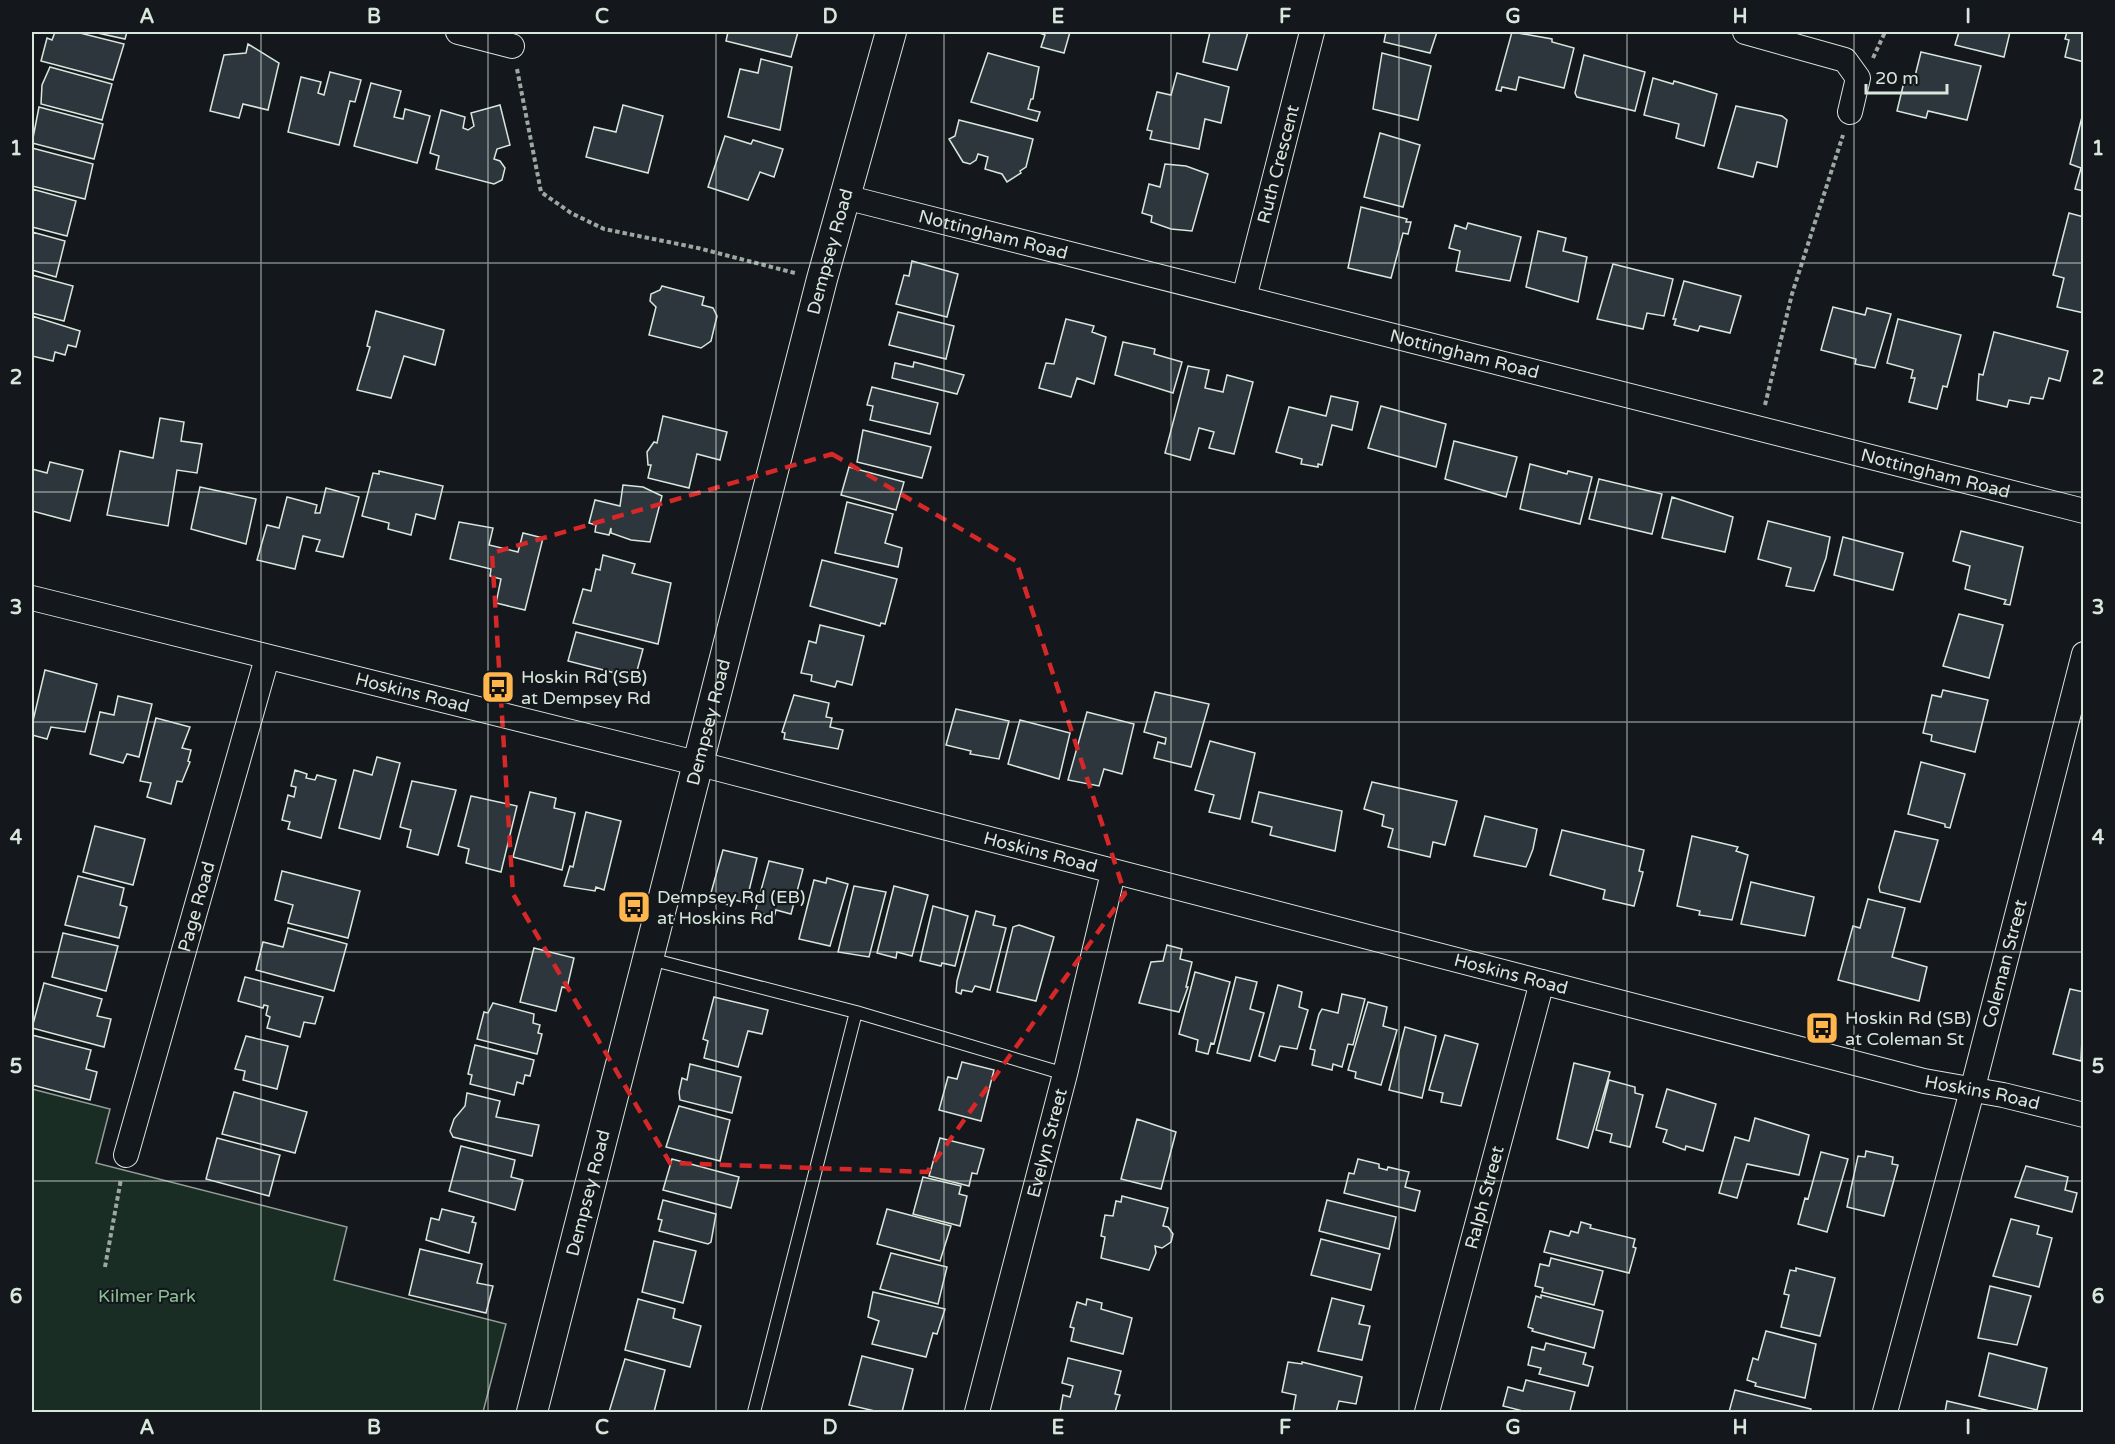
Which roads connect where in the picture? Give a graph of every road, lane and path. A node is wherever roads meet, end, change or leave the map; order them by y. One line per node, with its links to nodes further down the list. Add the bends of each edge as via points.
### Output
1 (458, 32): 5 (street)
2 (891, 32): 7 (street, Dempsey Road)
3 (1312, 32): 9 (street, Ruth Crescent)
4 (1745, 32): 6 (street, via 1845,60 1858,78)
5 (512, 46): 8 (path, via 542,192 571,213 604,229)
6 (1850, 112): 10 (path, via 1792,294)
7 (845, 197): 8 (street, Dempsey Road); 9 (street, Nottingham Road)
8 (822, 279): 16 (street, Dempsey Road)
9 (1244, 298): 10 (street, Nottingham Road)
10 (1760, 429): 11 (street, Nottingham Road)
11 (2084, 512)
12 (32, 598): 14 (street, Hoskins Road)
13 (2084, 654): 15 (street, Coleman Street)
14 (267, 658): 16 (street, Hoskins Road); 24 (street, Page Road)
15 (2081, 678): 22 (street, Coleman Street)
16 (700, 764): 17 (street, Hoskins Road); 18 (street, Dempsey Road)
17 (1113, 873): 19 (street, Hoskins Road); 21 (street, Evelyn Street)
18 (650, 958): 20 (lane); 26 (street, Dempsey Road)
19 (1542, 982): 22 (street, Hoskins Road); 29 (street, Ralph Street)
20 (856, 1012): 21 (lane); 27 (lane)
21 (1065, 1074): 28 (street, Evelyn Street)
22 (1972, 1090): 23 (street, Hoskins Road); 30 (street, Coleman Street)
23 (2084, 1115)
24 (126, 1155): 25 (path)
25 (105, 1266)
26 (532, 1413)
27 (754, 1413)
28 (976, 1413)
29 (1427, 1413)
30 (1885, 1413)

